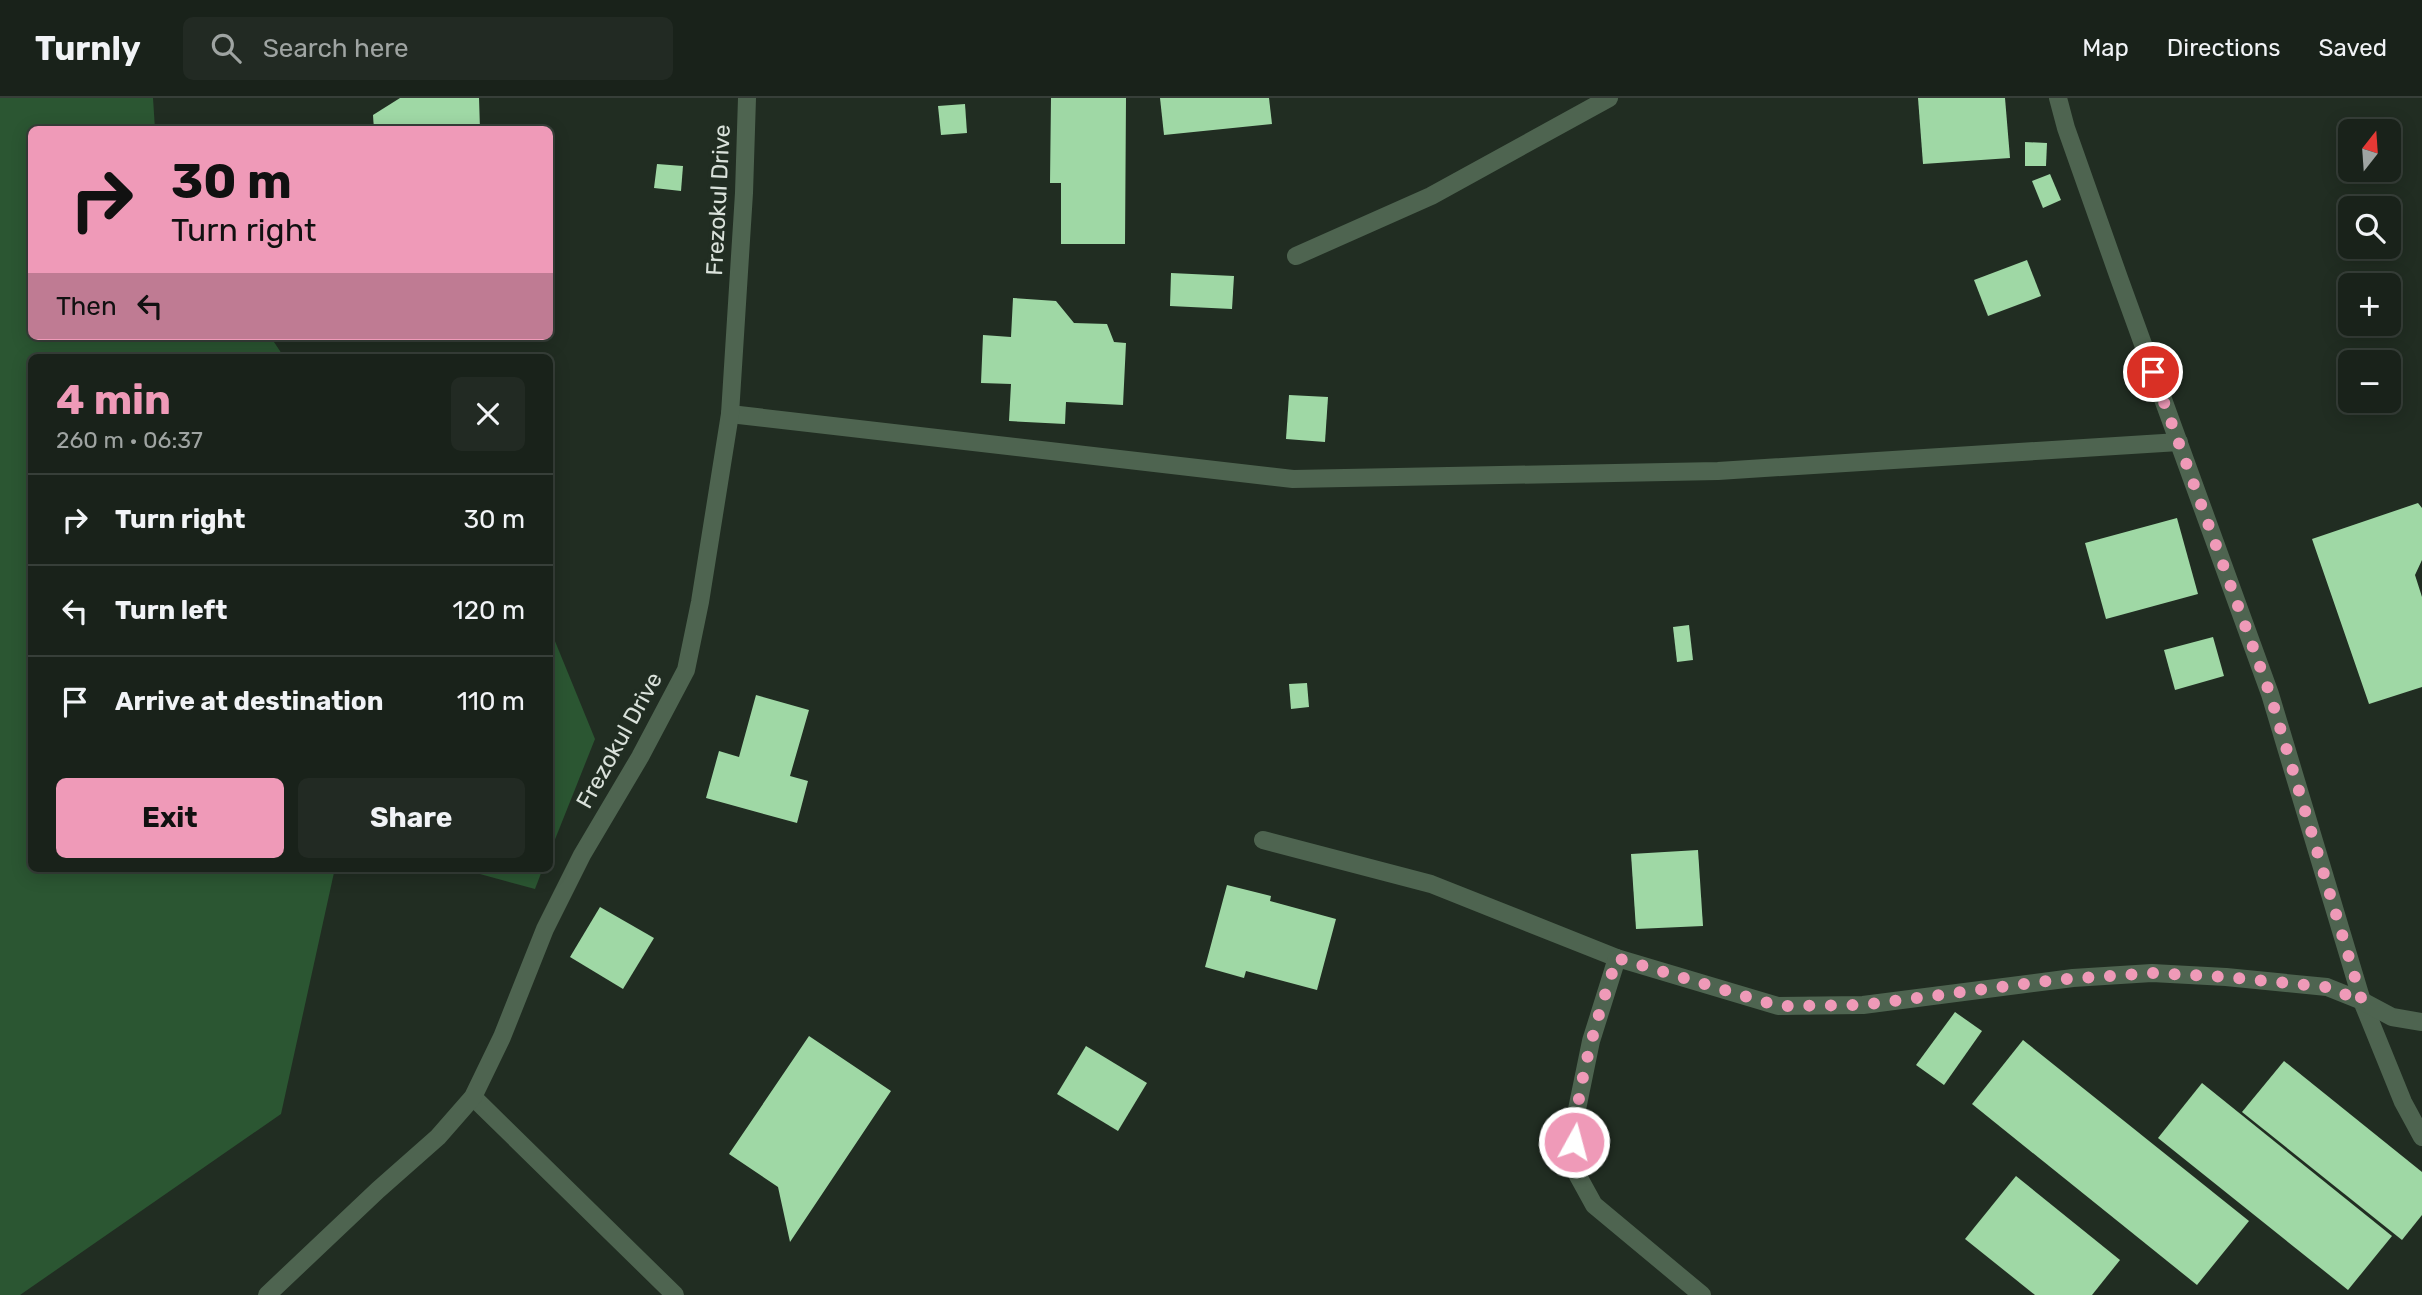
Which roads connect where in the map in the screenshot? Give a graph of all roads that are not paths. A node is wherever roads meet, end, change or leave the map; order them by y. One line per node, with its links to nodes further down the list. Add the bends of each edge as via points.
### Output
1 (747, 98): 5 (street, Frezokul Drive)
2 (1609, 98): 4 (street, via 1431,196)
3 (2058, 98): 6 (street)
4 (1296, 256)
5 (730, 414): 6 (street, via 1293,479 1718,471); 11 (street, Frezokul Drive, via 687,670 582,855)
6 (2179, 442): 9 (street, via 2270,694)
7 (1263, 840): 8 (street, via 1431,884)
8 (1617, 958): 9 (street, via 1778,1006 1863,1005 2073,978 2152,973 2326,987); 15 (street, via 1591,1041 1575,1119 1572,1165 1594,1205)
9 (2362, 1001): 10 (street, via 2392,1017); 12 (street)
10 (2422, 1022)
11 (473, 1097): 13 (street, Frezokul Drive, via 438,1137); 14 (street)
12 (2422, 1137)
13 (271, 1293)
14 (675, 1295)
15 (1702, 1295)

